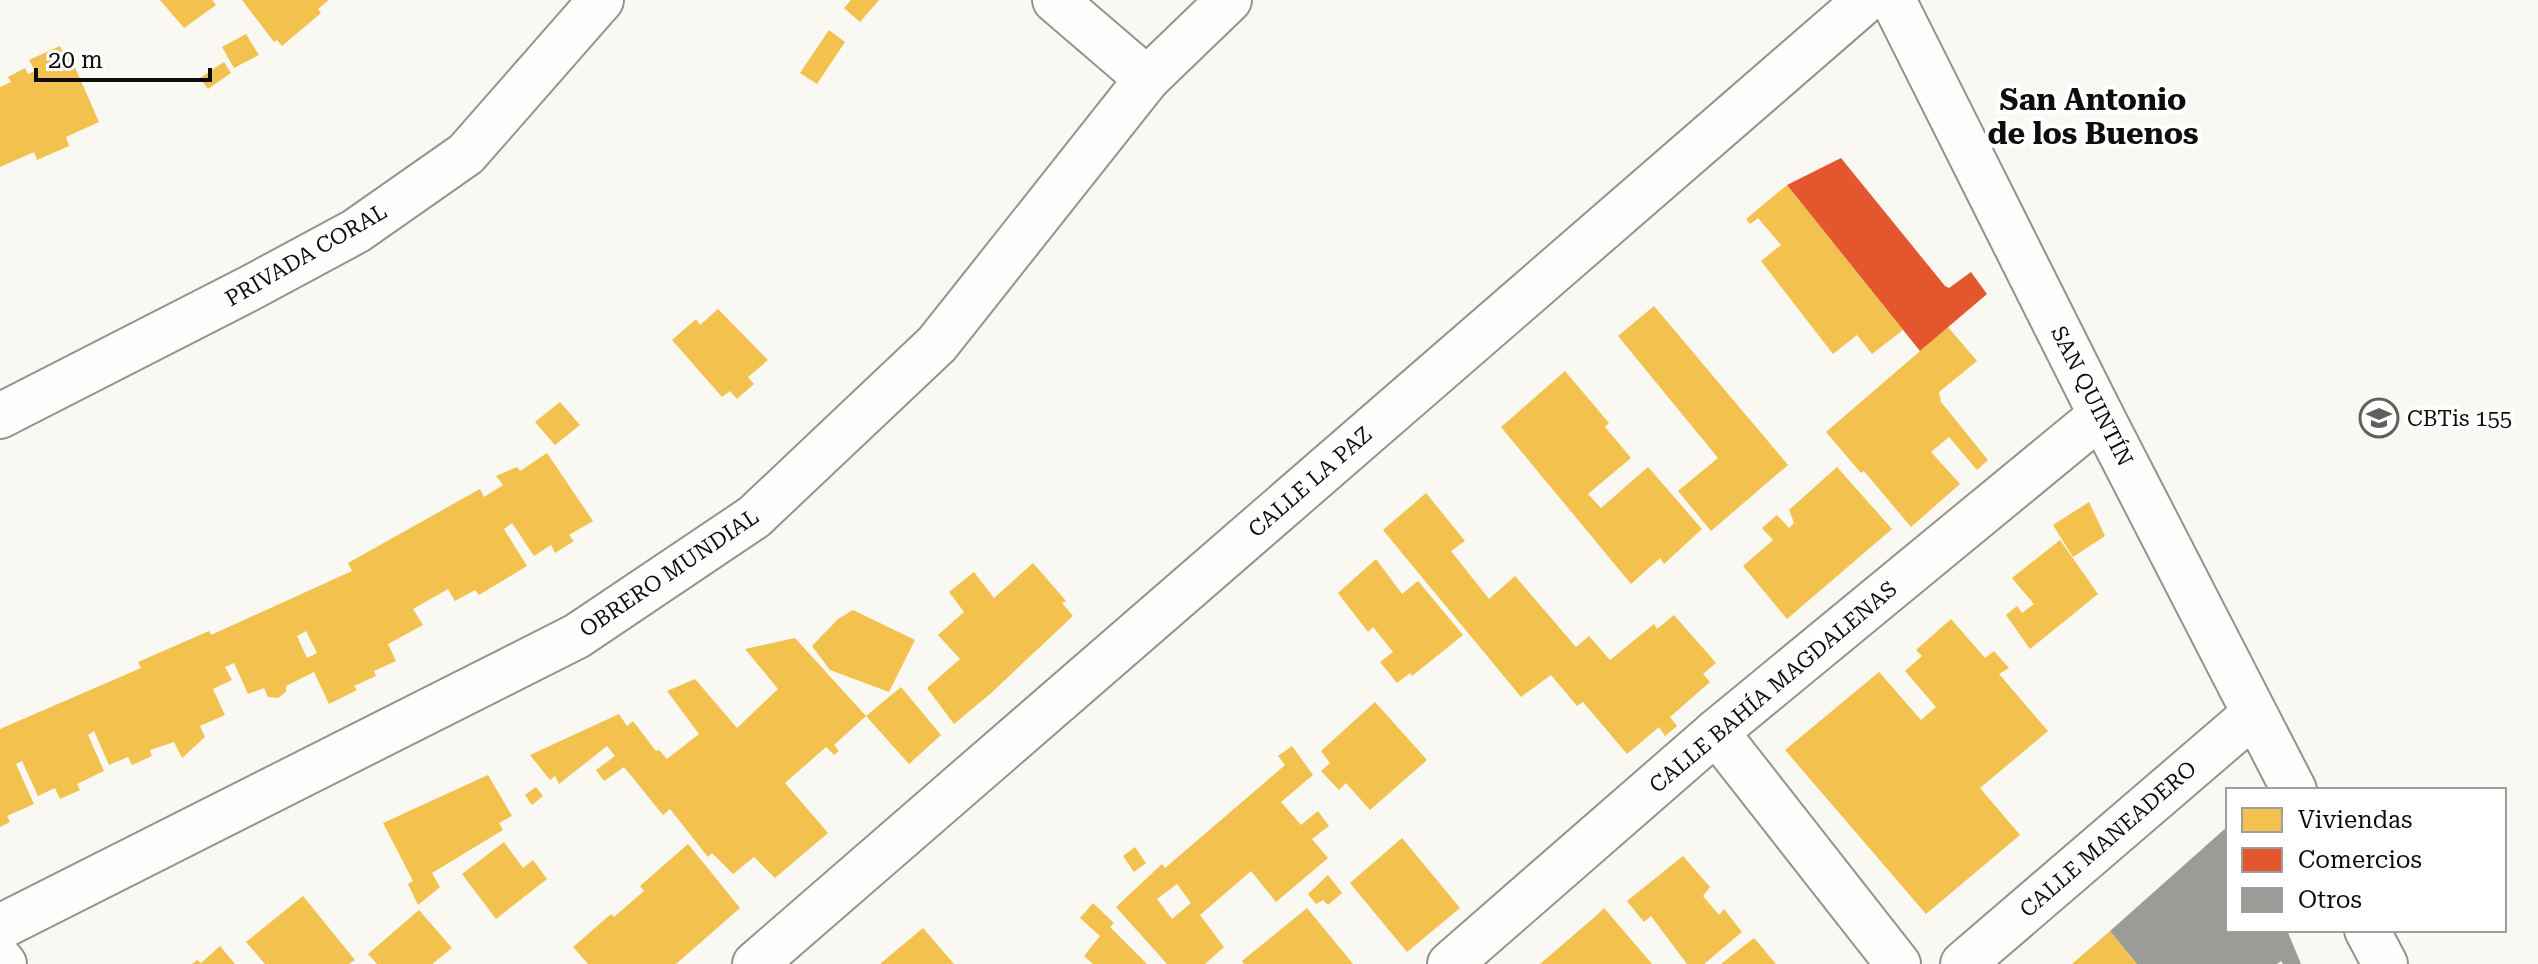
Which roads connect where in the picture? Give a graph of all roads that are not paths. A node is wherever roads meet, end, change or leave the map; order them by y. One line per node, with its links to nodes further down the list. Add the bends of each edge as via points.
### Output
1 (601, 0): 8 (street, PRIVADA CORAL, via 466,154 368,222)
2 (1055, 0): 6 (street)
3 (1229, 0): 6 (street, OBRERO MUNDIAL)
4 (1866, 0): 16 (street, CALLE LA PAZ)
5 (1893, 0): 7 (street, SAN QUINTÍN)
6 (1147, 79): 12 (street, OBRERO MUNDIAL, via 937,344 754,517 577,636)
7 (2101, 415): 9 (street, SAN QUINTÍN); 10 (street, CALLE BAHÍA MAGDALENAS)
8 (0, 416)
9 (2254, 714): 11 (street, SAN QUINTÍN); 19 (street, CALLE MANEADERO)
10 (1716, 732): 17 (street, CALLE BAHÍA MAGDALENAS); 18 (street)
11 (2293, 788)
12 (0, 927)
13 (2368, 932): 20 (street)
14 (0, 959): 15 (street)
15 (4, 964)
16 (755, 964)
17 (1450, 964)
18 (1898, 964)
19 (1963, 964)
20 (2385, 964)

